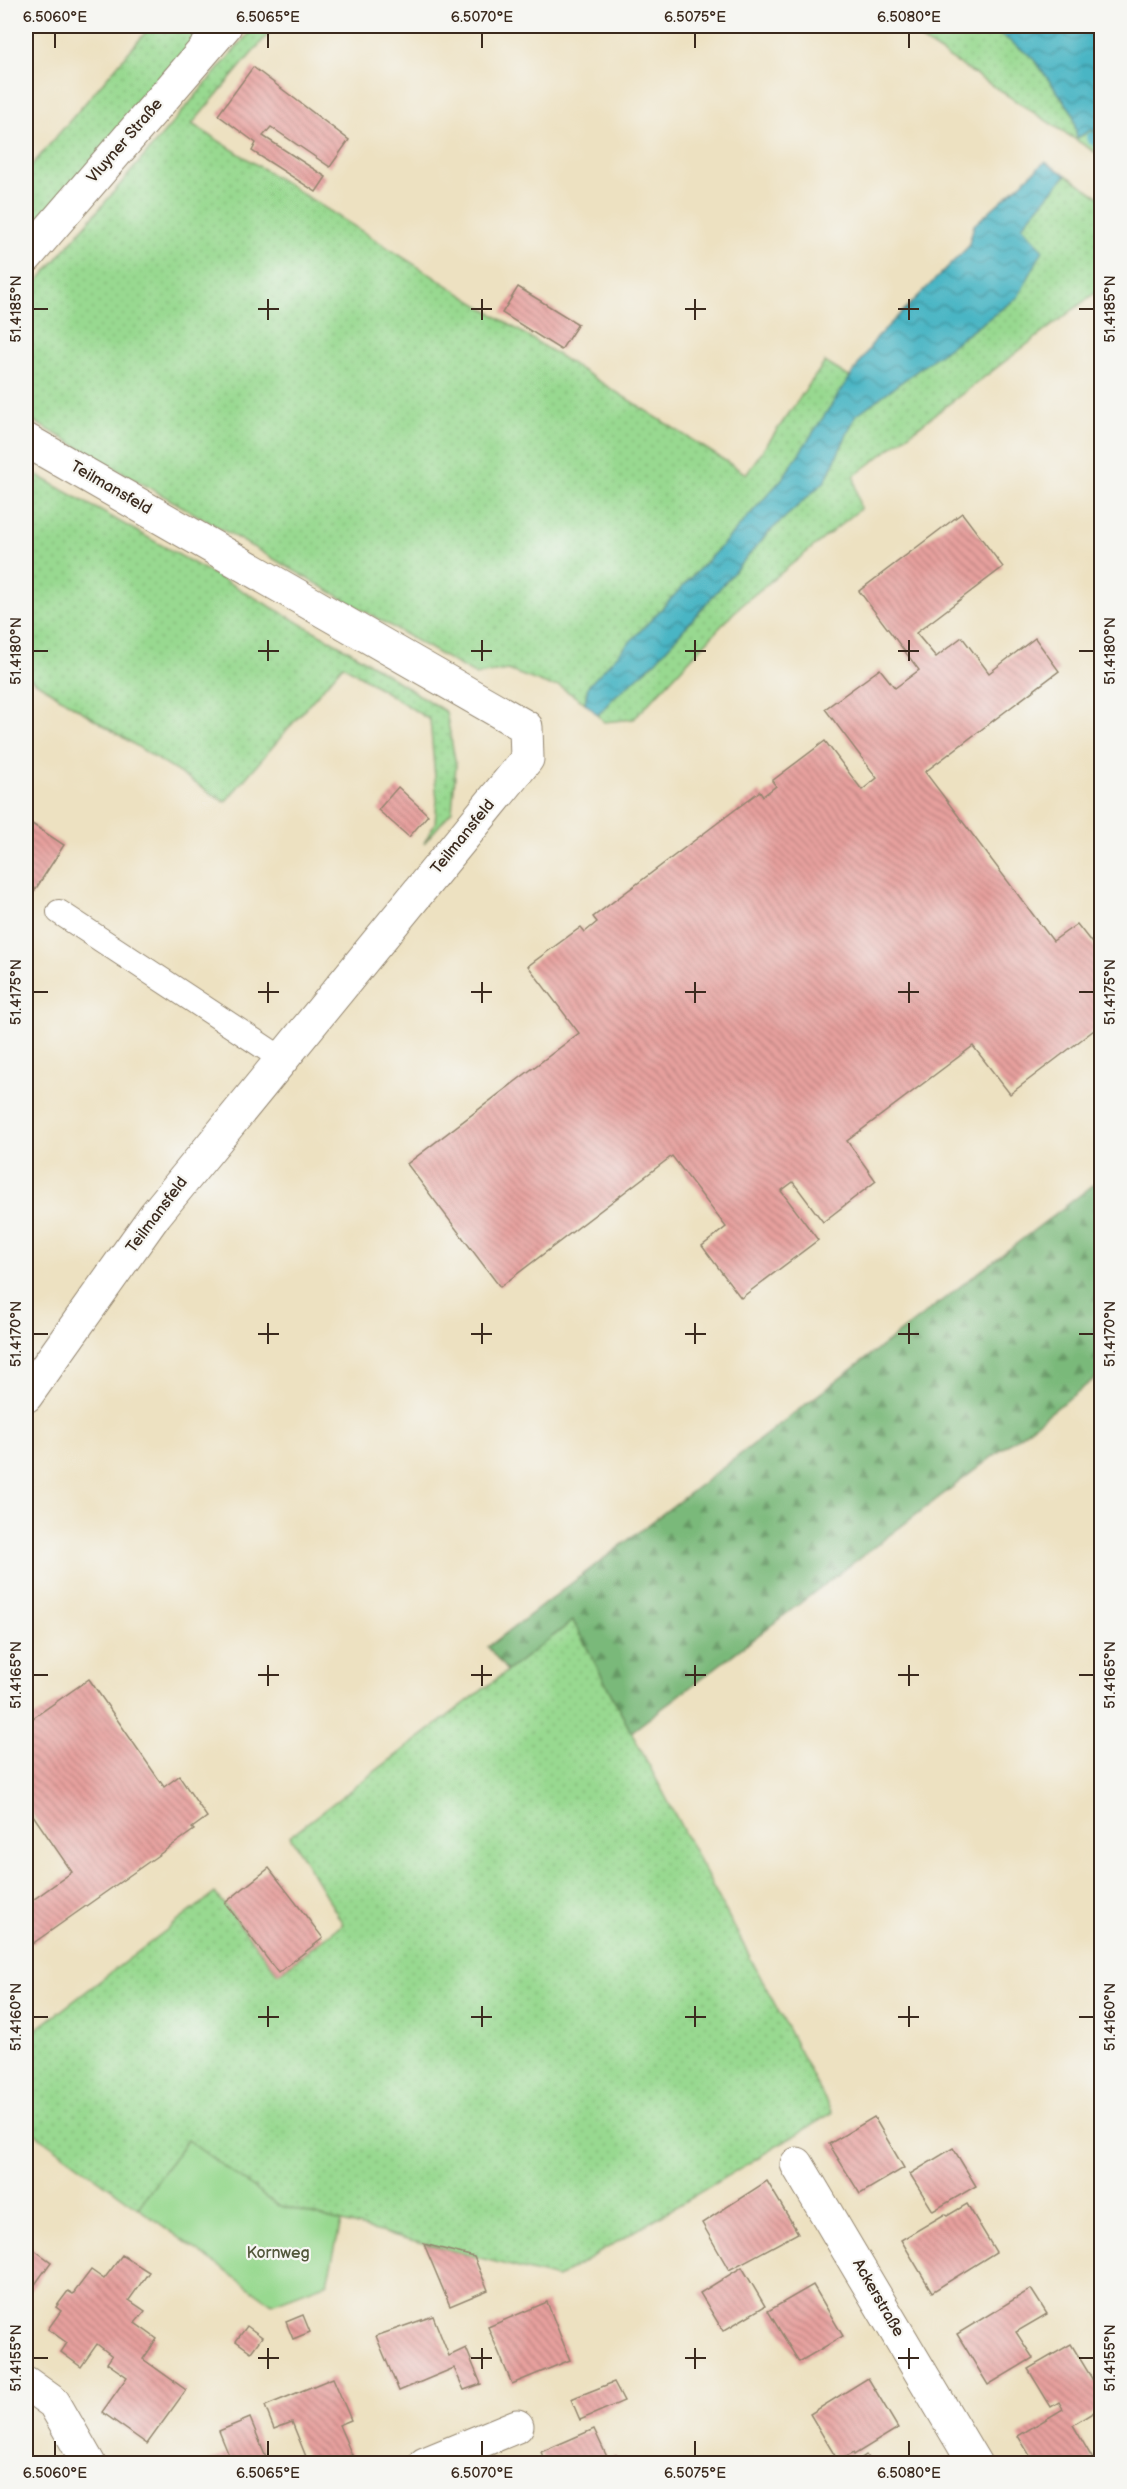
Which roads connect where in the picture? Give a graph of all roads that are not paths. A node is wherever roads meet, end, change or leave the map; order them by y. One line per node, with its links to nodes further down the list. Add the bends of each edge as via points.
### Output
1 (225, 26): 2 (street, Vluyner Straße)
2 (26, 257)
3 (26, 440): 5 (street, Teilmansfeld, via 526,727 527,759)
4 (59, 912): 5 (lane)
5 (282, 1059): 6 (street, Teilmansfeld, via 155,1215)
6 (26, 1396)
7 (797, 2164): 12 (street, Ackerstraße)
8 (26, 2383): 10 (street, via 54,2403)
9 (518, 2426): 11 (street)
10 (89, 2463)
11 (425, 2463)
12 (975, 2463)

